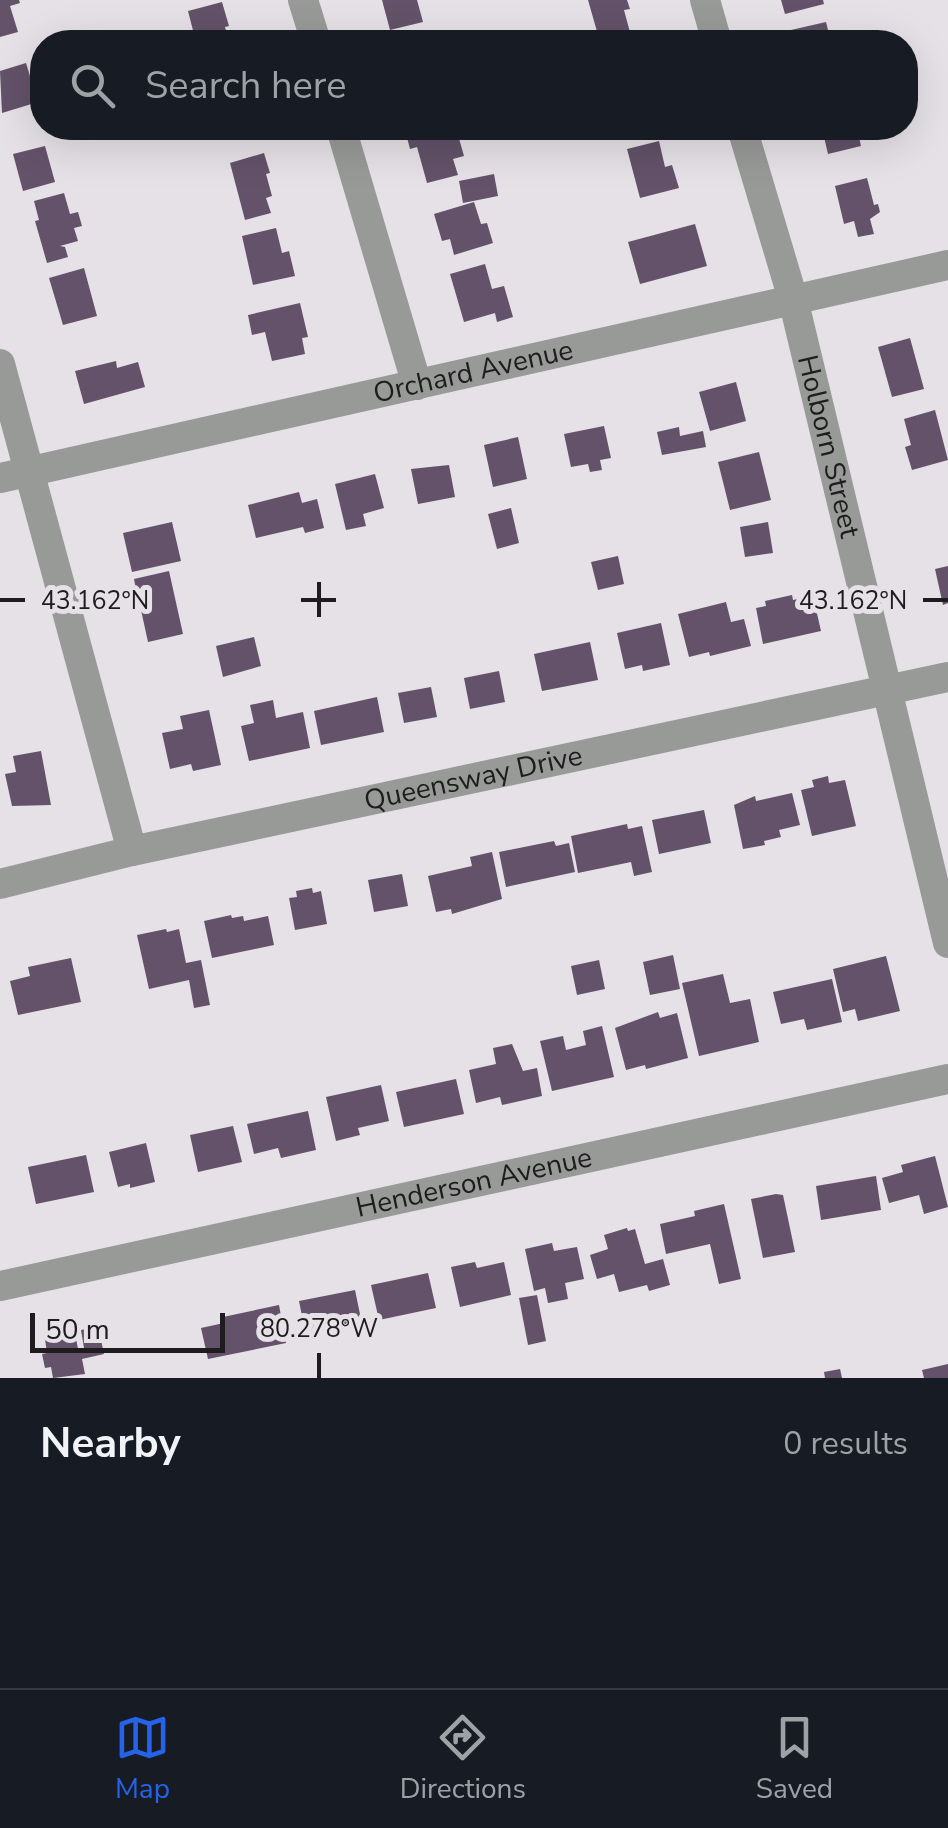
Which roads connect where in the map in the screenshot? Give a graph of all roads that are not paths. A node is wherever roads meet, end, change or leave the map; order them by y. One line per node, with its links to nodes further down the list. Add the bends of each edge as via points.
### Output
1 (303, 0): 3 (street)
2 (705, 0): 4 (street)
3 (312, 30)
4 (714, 30)
5 (345, 140): 10 (street)
6 (746, 140): 8 (street, Holborn Street)
7 (948, 265): 8 (street, Orchard Avenue)
8 (793, 299): 10 (street, Orchard Avenue); 14 (street, Holborn Street)
9 (0, 364): 11 (street)
10 (417, 385): 11 (street, Orchard Avenue)
11 (30, 472): 12 (street, Orchard Avenue); 15 (street)
12 (0, 478)
13 (948, 677): 14 (street, Queensway Drive)
14 (886, 690): 15 (street, Queensway Drive); 17 (street, Holborn Street)
15 (132, 851): 16 (street, Queensway Drive)
16 (0, 884)
17 (948, 943)
18 (948, 1079): 19 (street, Henderson Avenue)
19 (0, 1286)

